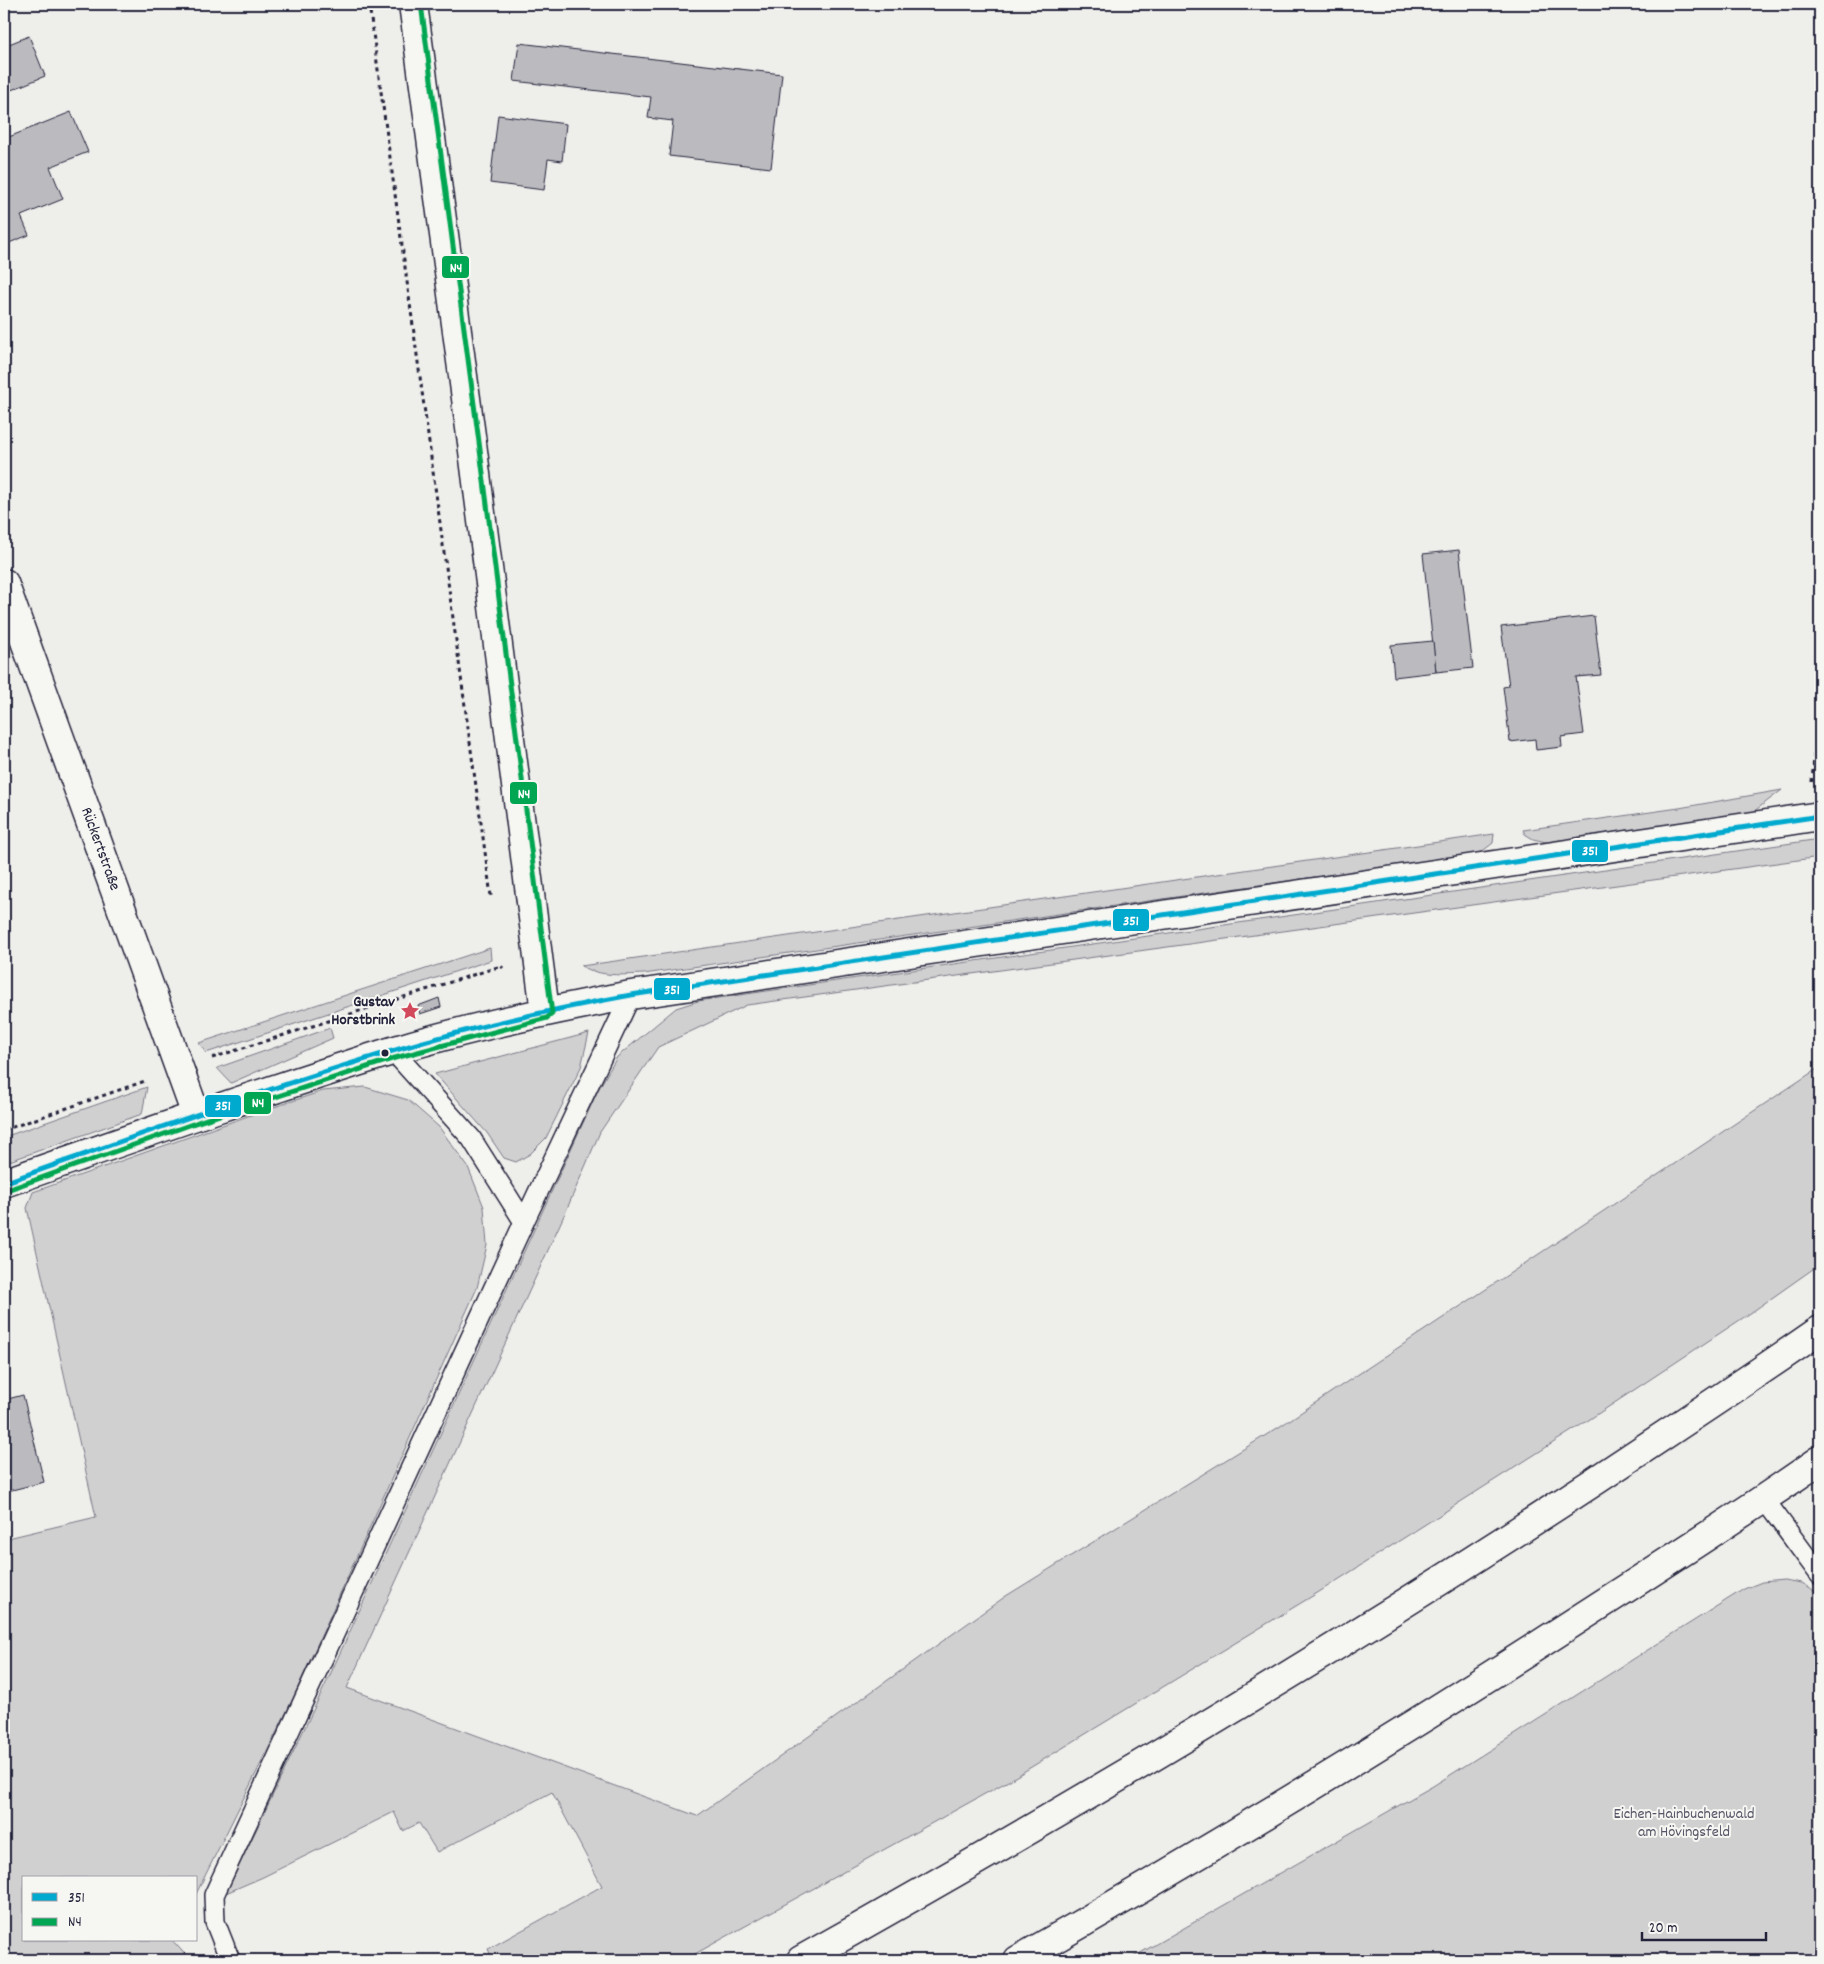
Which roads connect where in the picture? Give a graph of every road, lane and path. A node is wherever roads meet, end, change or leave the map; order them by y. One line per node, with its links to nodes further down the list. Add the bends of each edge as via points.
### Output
1 (369, 4): 6 (path)
2 (413, 4): 9 (main road)
3 (4, 583): 12 (main road, Rückertstraße)
4 (1820, 681): 5 (path)
5 (1815, 817): 8 (main road)
6 (492, 897)
7 (507, 972): 10 (path, via 501,966)
8 (631, 995): 9 (main road); 14 (lane)
9 (545, 1011): 11 (main road)
10 (348, 1014)
11 (393, 1051): 12 (main road); 14 (lane, via 471,1138)
12 (196, 1115): 13 (main road)
13 (4, 1183)
14 (524, 1222): 19 (lane, via 214,1895 215,1922)
15 (1820, 1330): 20 (main road, via 1494,1547 1201,1730)
16 (1820, 1460): 17 (main road)
17 (1764, 1499): 18 (lane); 21 (main road, via 1454,1700 1172,1872)
18 (1820, 1575)
19 (230, 1960)
20 (800, 1960)
21 (1018, 1960)

